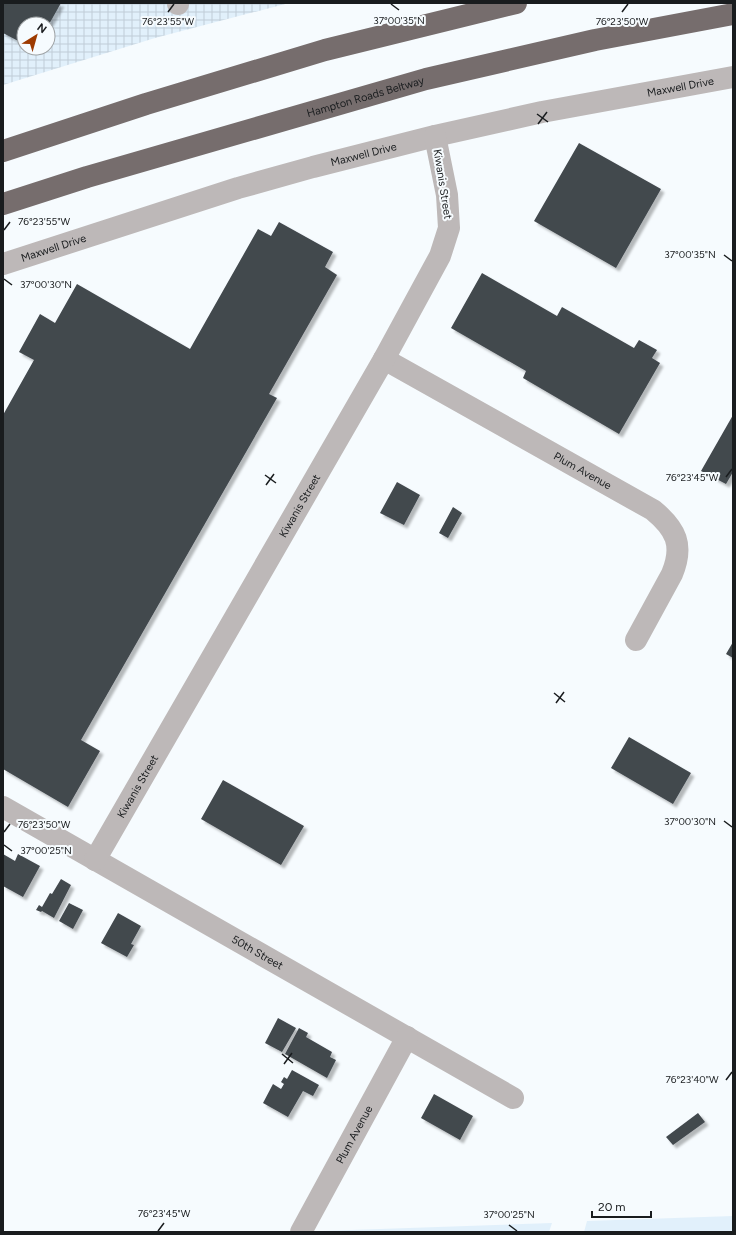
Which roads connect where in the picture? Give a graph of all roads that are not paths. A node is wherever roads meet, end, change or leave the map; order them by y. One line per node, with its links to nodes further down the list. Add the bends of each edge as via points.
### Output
1 (516, 3): 5 (highway, via 324,50)
2 (733, 14): 6 (highway, Hampton Roads Beltway, via 596,40 426,79 87,177)
3 (733, 77): 4 (street, Maxwell Drive, via 542,112)
4 (435, 136): 7 (street, Maxwell Drive, via 238,188); 8 (street, Kiwanis Street, via 447,195 449,228 440,256)
5 (3, 151)
6 (3, 204)
7 (3, 264)
8 (384, 359): 9 (street, Plum Avenue, via 653,510 665,520 672,528 676,540 676,564); 11 (street, Kiwanis Street)
9 (636, 640)
10 (3, 807): 11 (street, 50th Street)
11 (95, 860): 12 (street, 50th Street)
12 (407, 1037): 13 (street, 50th Street); 14 (street, Plum Avenue)
13 (513, 1098)
14 (301, 1232)

